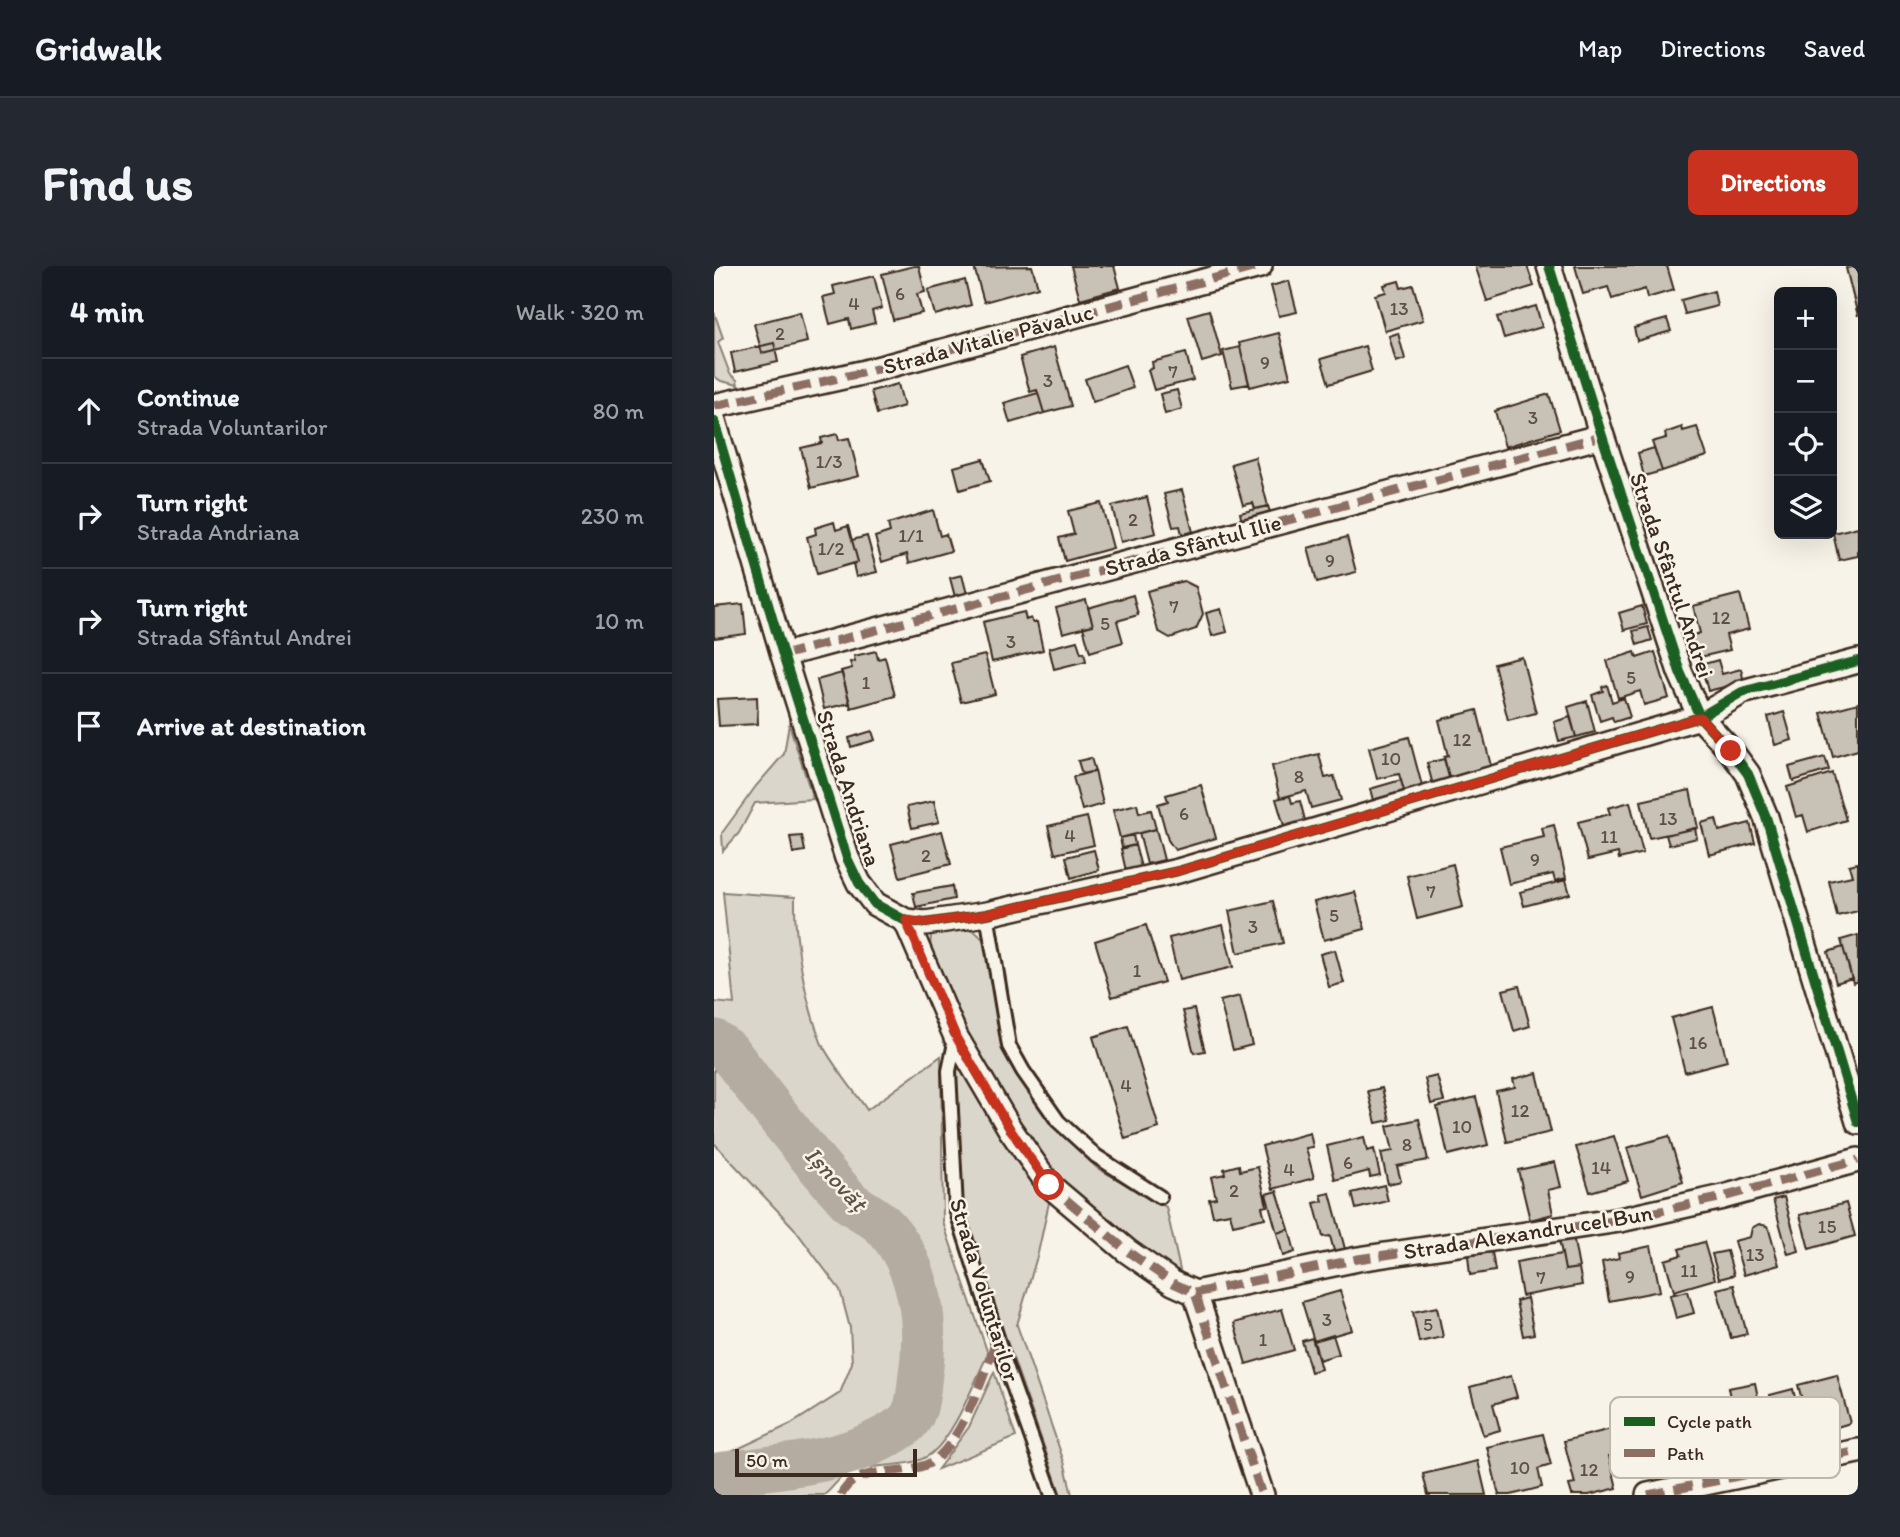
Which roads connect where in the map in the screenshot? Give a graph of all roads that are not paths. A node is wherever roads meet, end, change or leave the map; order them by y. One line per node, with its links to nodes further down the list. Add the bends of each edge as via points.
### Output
1 (1260, 266): 3 (street, Strada Vitalie Păvaluc, via 861,373)
2 (1549, 266): 5 (street, Strada Sfântul Andrei)
3 (714, 406)
4 (714, 421): 6 (street, Strada Andriana)
5 (1602, 436): 6 (street, Strada Sfântul Ilie); 8 (street, Strada Sfântul Andrei)
6 (783, 655): 10 (street, Strada Andriana, via 847,858 875,904)
7 (1858, 661): 8 (street, Strada Andriana, via 1742,692)
8 (1700, 717): 9 (street, Strada Andriana, via 1178,871); 12 (street, Strada Sfântul Andrei, via 1748,774 1766,817)
9 (987, 914): 10 (street, Strada Andriana, via 925,923); 14 (lane, via 1009,1046 1023,1071 1058,1121 1096,1156)
10 (906, 920): 11 (street)
11 (956, 1037): 15 (street, via 1049,1185 1127,1251); 19 (lane, Strada Voluntarilor, via 949,1071 956,1209)
12 (1858, 1122)
13 (1858, 1160): 15 (street, Strada Alexandru cel Bun, via 1620,1220 1358,1259)
14 (1160, 1197)
15 (1195, 1293): 20 (street)
16 (1858, 1451): 17 (street)
17 (1840, 1455)
18 (1729, 1478): 21 (street)
19 (1052, 1495)
20 (1262, 1495)
21 (1648, 1495)

